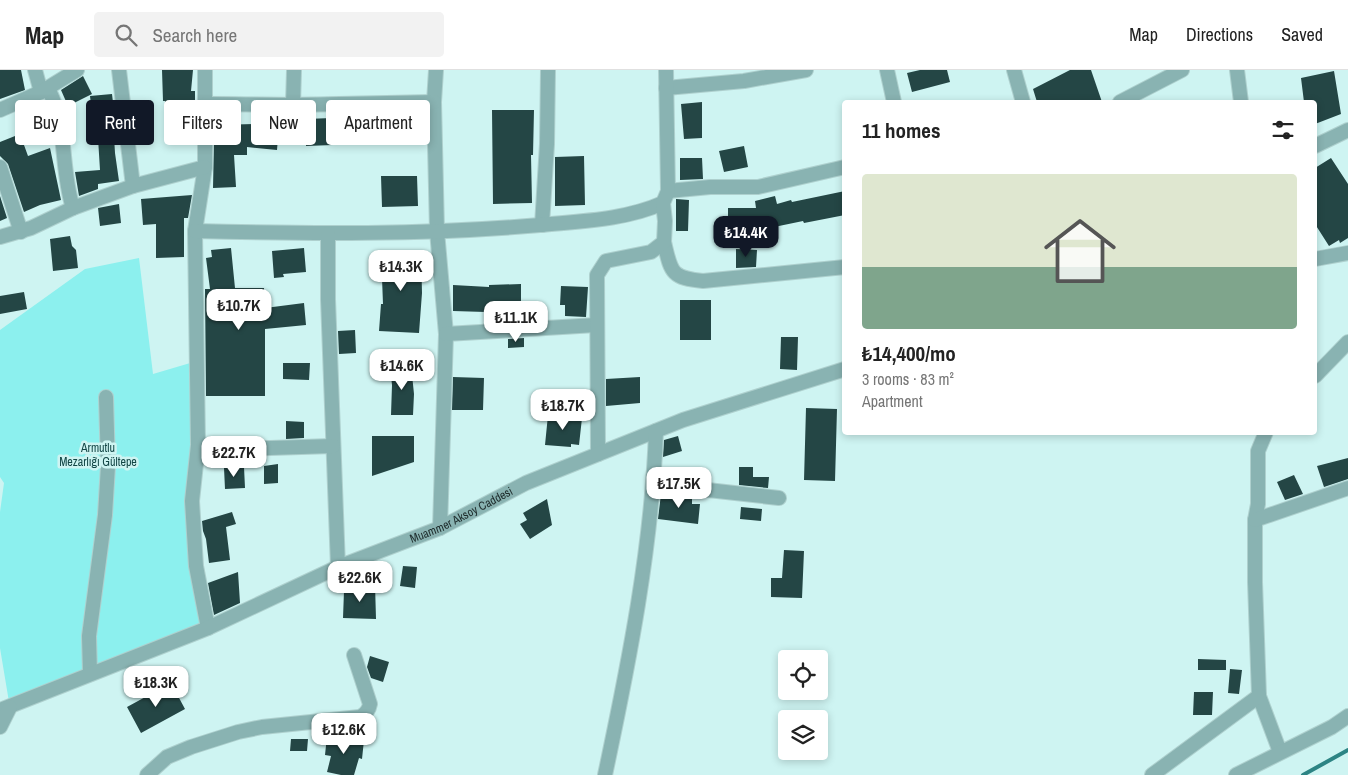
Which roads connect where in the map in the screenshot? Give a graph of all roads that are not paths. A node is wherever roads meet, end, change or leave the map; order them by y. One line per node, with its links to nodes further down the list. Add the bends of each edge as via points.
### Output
1 (35, 70): 15 (street)
2 (77, 70): 15 (street)
3 (119, 70): 31 (street)
4 (205, 70): 16 (street)
5 (294, 70): 17 (street)
6 (436, 70): 22 (street)
7 (548, 70): 34 (street)
8 (666, 70): 14 (street)
9 (806, 70): 14 (street, via 744,81)
10 (887, 70): 18 (street)
11 (1014, 70): 19 (street)
12 (1182, 70): 20 (street)
13 (1237, 70): 21 (street)
14 (666, 88): 32 (street)
15 (44, 91): 24 (street); 33 (street, via 59,114 65,172)
16 (206, 100)
17 (293, 100)
18 (894, 100)
19 (1022, 100)
20 (1124, 100)
21 (1241, 100)
22 (434, 102): 23 (street); 36 (street)
23 (316, 105)
24 (0, 110)
25 (1348, 130): 27 (street)
26 (205, 145): 29 (street)
27 (1317, 145)
28 (0, 166): 37 (street)
29 (205, 168): 31 (street); 35 (street)
30 (842, 168): 32 (street, via 758,187 710,187)
31 (133, 186): 33 (street)
32 (665, 197): 34 (street, via 651,208 619,216); 40 (street)
33 (73, 208): 37 (street)
34 (542, 225): 36 (street)
35 (195, 231): 38 (street); 52 (street)
36 (436, 231): 38 (street); 45 (street)
37 (21, 232): 39 (street)
38 (328, 234): 53 (street)
39 (0, 237)
40 (664, 242): 43 (street, via 671,268 684,280 703,281); 44 (street, via 651,252 606,261 597,275)
41 (1348, 253): 42 (street)
42 (1317, 259)
43 (842, 267)
44 (596, 325): 45 (street); 54 (street)
45 (446, 334): 59 (street)
46 (1348, 342): 48 (street)
47 (842, 370): 50 (street, Muammer Aksoy Caddesi)
48 (1317, 374)
49 (106, 398): 63 (street, via 108,466 90,636)
50 (656, 431): 54 (street, Muammer Aksoy Caddesi); 55 (street)
51 (1265, 435): 58 (street, via 1258,451)
52 (198, 445): 53 (street, via 238,449); 61 (street, via 192,501 196,566)
53 (333, 446): 60 (street)
54 (598, 454): 59 (street, Muammer Aksoy Caddesi, via 526,483)
55 (654, 484): 57 (street); 70 (street, via 630,656)
56 (1348, 488): 58 (street)
57 (779, 498)
58 (1255, 520): 64 (street)
59 (440, 528): 60 (street, Muammer Aksoy Caddesi)
60 (338, 567): 61 (street, Muammer Aksoy Caddesi)
61 (208, 628): 63 (street, Muammer Aksoy Caddesi)
62 (354, 655): 69 (street, via 370,704 364,715 262,726 214,739 167,757)
63 (90, 674): 65 (street, Muammer Aksoy Caddesi)
64 (1259, 696): 68 (street); 71 (street)
65 (5, 708): 67 (street)
66 (1348, 716): 68 (street)
67 (0, 727)
68 (1280, 752): 72 (street)
69 (147, 775)
70 (605, 775)
71 (1152, 775)
72 (1236, 775)

